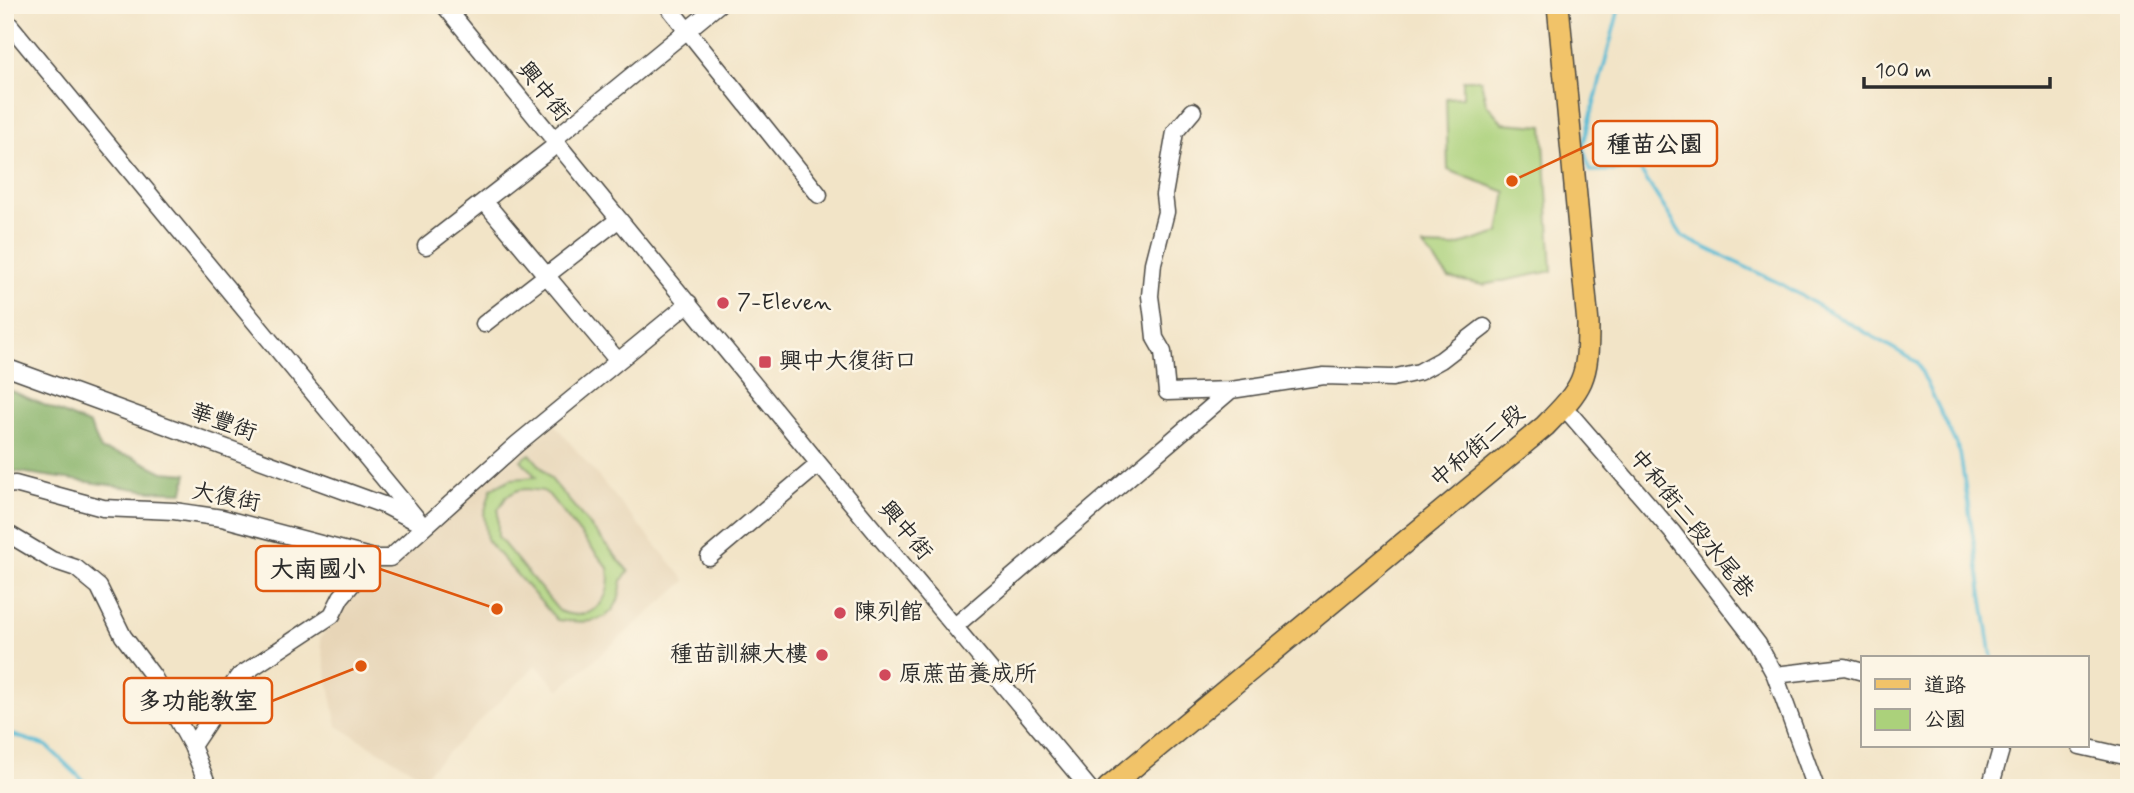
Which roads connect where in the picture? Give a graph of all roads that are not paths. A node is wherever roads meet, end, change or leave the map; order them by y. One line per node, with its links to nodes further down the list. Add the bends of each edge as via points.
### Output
1 (444, 5): 8 (street, 興中街)
2 (667, 5): 6 (street)
3 (718, 5): 6 (street)
4 (1559, 5): 20 (main road, 中和街二段, via 1588,324 1583,381)
5 (5, 19): 23 (street)
6 (687, 30): 8 (street); 9 (street)
7 (1194, 111): 19 (street, via 1175,132 1167,172 1166,212 1150,296 1155,338 1163,352 1167,393)
8 (555, 143): 10 (street); 11 (street, 興中街)
9 (819, 195)
10 (484, 201): 12 (street); 13 (street)
11 (619, 219): 13 (street); 14 (street, 興中街)
12 (426, 246)
13 (546, 275): 15 (street); 17 (street)
14 (689, 303): 17 (street); 21 (street, 興中街)
15 (484, 324)
16 (1484, 327): 19 (street, via 1419,372 1392,378 1324,376)
17 (618, 361): 23 (street)
18 (5, 367): 23 (street, 華豐街, via 386,506)
19 (1231, 390): 27 (street)
20 (1564, 407): 29 (street, 中和街二段水尾巷, via 1673,533 1758,644); 36 (main road, 中和街二段)
21 (819, 464): 25 (street); 27 (street, 興中街)
22 (5, 485): 26 (street, 大復街, via 103,508 222,518)
23 (424, 526): 26 (street, via 390,558)
24 (5, 532): 30 (street, via 52,560 76,568 99,587 123,636 153,676)
25 (709, 556)
26 (374, 558): 30 (street, via 332,615 238,677)
27 (955, 626): 35 (street, 興中街)
28 (1861, 671): 29 (street, via 1844,667)
29 (1775, 675): 37 (street, 中和街二段水尾巷)
30 (192, 746): 34 (street)
31 (2001, 748): 38 (street)
32 (2088, 748): 33 (street)
33 (2129, 757)
34 (209, 788)
35 (1090, 788)
36 (1108, 788)
37 (1816, 788)
38 (1990, 788)

